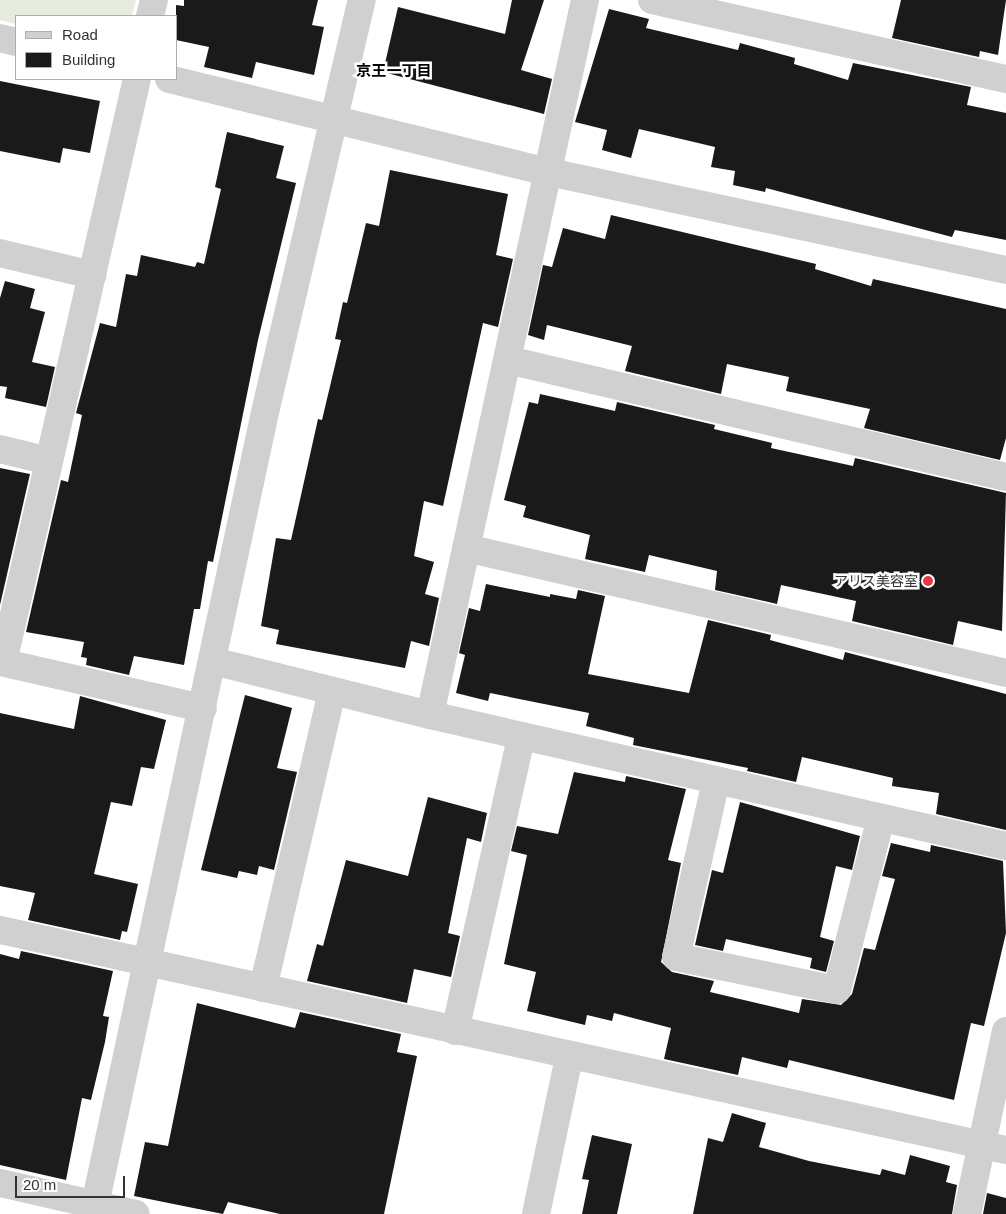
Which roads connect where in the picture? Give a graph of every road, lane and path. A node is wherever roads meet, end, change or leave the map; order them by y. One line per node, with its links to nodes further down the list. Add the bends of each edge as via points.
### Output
1 (154, 0): 5 (street)
2 (362, 0): 11 (street)
3 (585, 0): 12 (street)
4 (652, 0): 8 (street)
5 (150, 15)
6 (0, 38): 7 (street)
7 (15, 42)
8 (1006, 79)
9 (137, 80): 15 (street)
10 (173, 80): 11 (street)
11 (336, 119): 12 (street); 21 (street, via 266,408)
12 (549, 172): 14 (street); 16 (street)
13 (0, 253): 15 (street)
14 (1006, 270)
15 (92, 275): 18 (street)
16 (508, 360): 19 (street); 20 (street)
17 (0, 449): 18 (street)
18 (49, 460): 22 (street)
19 (1006, 477)
20 (466, 548): 23 (street); 26 (street)
21 (213, 661): 24 (street); 25 (street)
22 (1, 662): 25 (street)
23 (1006, 673)
24 (332, 691): 26 (street); 33 (street)
25 (203, 708): 32 (street)
26 (430, 716): 27 (street)
27 (521, 736): 28 (street); 34 (street)
28 (716, 781): 29 (street); 29 (street, via 676,957 837,990)
29 (881, 818): 30 (street)
30 (1006, 846)
31 (0, 930): 32 (street)
32 (148, 962): 33 (street); 39 (street)
33 (263, 988): 34 (street)
34 (455, 1031): 36 (street)
35 (1006, 1031): 37 (street)
36 (569, 1057): 37 (street); 41 (street)
37 (994, 1147): 42 (street)
38 (0, 1184): 39 (street)
39 (94, 1209): 40 (street)
40 (136, 1214)
41 (536, 1214)
42 (967, 1214)

